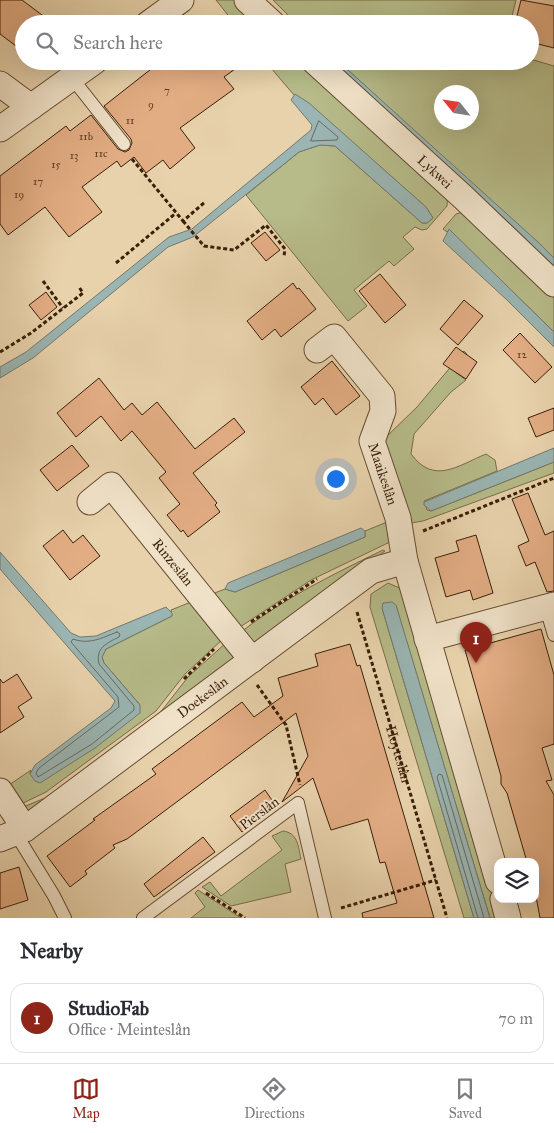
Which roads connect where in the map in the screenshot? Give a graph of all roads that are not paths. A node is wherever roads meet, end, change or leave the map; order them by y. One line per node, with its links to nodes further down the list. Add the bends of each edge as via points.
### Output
1 (181, 0): 3 (street)
2 (247, 0): 4 (street)
3 (160, 15)
4 (263, 15)
5 (83, 70): 7 (street)
6 (324, 70): 12 (street, Lykwei)
7 (72, 78): 9 (street); 11 (lane)
8 (0, 84): 9 (street)
9 (31, 107): 10 (street)
10 (0, 129)
11 (124, 144)
12 (554, 284)
13 (317, 350): 15 (street, Maaikeslân, via 334,337 382,396 383,411 372,441 398,518)
14 (90, 502): 19 (street, Rinzeslân, via 111,485)
15 (404, 550): 18 (street); 19 (street, Doekeslân)
16 (550, 606): 17 (lane); 18 (street)
17 (554, 635)
18 (427, 639): 22 (street)
19 (247, 663): 21 (street, Doekeslân)
20 (0, 791): 21 (street)
21 (14, 834): 25 (lane)
22 (494, 867)
23 (504, 903): 27 (street)
24 (324, 916): 26 (lane, Pierslân, via 298,803)
25 (65, 918)
26 (143, 918)
27 (508, 918)

